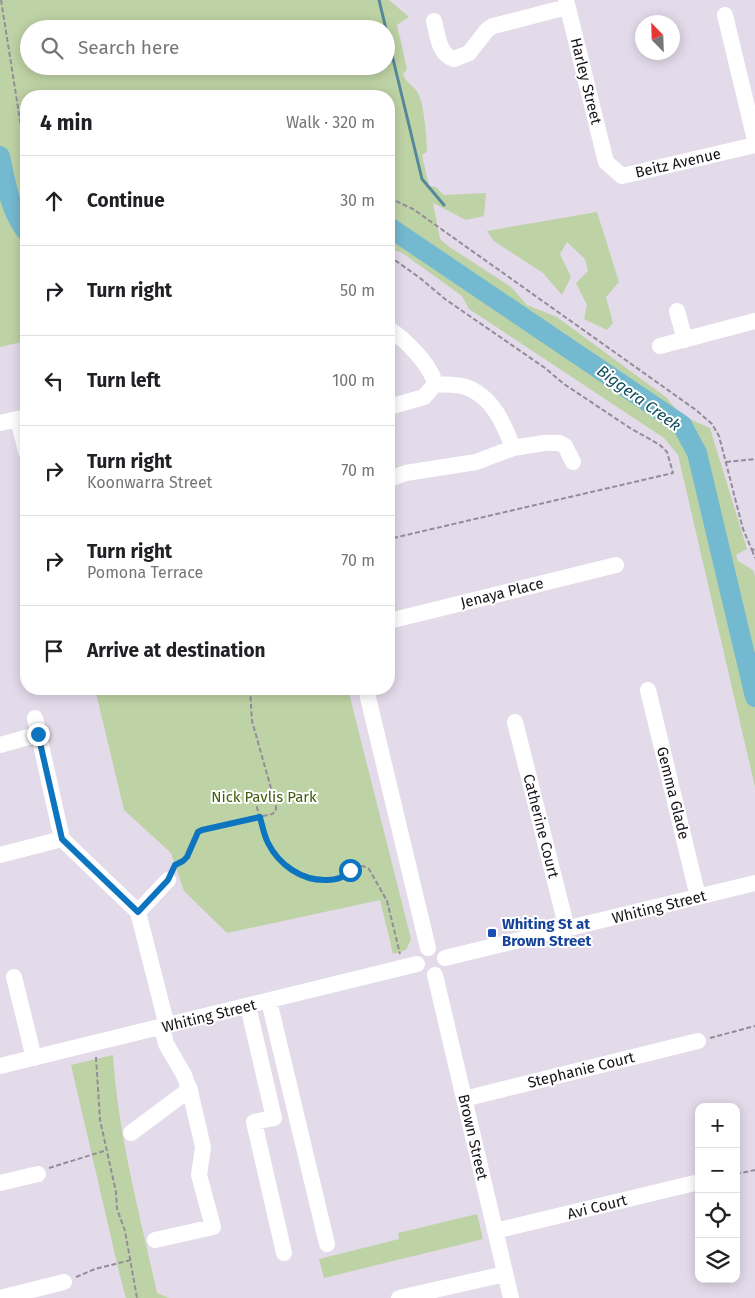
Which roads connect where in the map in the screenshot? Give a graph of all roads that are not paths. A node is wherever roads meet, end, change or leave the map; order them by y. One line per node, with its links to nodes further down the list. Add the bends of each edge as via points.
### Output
1 (567, 3): 3 (street, via 493,26 469,54 454,59 442,51); 6 (street, Harley Street)
2 (725, 15): 4 (street)
3 (434, 21)
4 (755, 140)
5 (755, 145): 6 (street, Beitz Avenue, via 622,176)
6 (606, 162)
7 (677, 311): 10 (street)
8 (755, 321): 10 (street)
9 (395, 333): 12 (street, via 425,365)
10 (685, 340): 11 (street)
11 (660, 346)
12 (435, 384): 13 (street, via 424,397); 16 (street, via 466,387 485,399 502,420)
13 (395, 405)
14 (20, 418): 15 (street)
15 (0, 423)
16 (513, 448): 17 (street, via 559,443 565,446); 18 (street, via 476,462)
17 (573, 462)
18 (395, 478)
19 (616, 565): 20 (street, Jenaya Place)
20 (395, 620)
21 (648, 690): 29 (street, Gemma Glade)
22 (367, 695): 32 (street)
23 (515, 722): 31 (street, Catherine Court)
24 (0, 745): 25 (street, via 37,726)
25 (62, 839): 26 (street); 30 (street)
26 (0, 855)
27 (168, 880): 30 (street)
28 (755, 884): 29 (street, Whiting Street)
29 (698, 897): 31 (street, Whiting Street)
30 (138, 912): 39 (street)
31 (567, 929): 33 (street, Whiting Street)
32 (428, 948): 33 (street, via 439,949); 34 (street, via 420,952)
33 (445, 958): 35 (street, via 445,967)
34 (417, 964): 35 (street, via 424,974); 37 (street, Whiting Street)
35 (435, 975): 44 (street, Brown Street)
36 (14, 977): 41 (street)
37 (270, 1001): 38 (street, Whiting Street); 51 (street)
38 (248, 1006): 39 (street, Whiting Street); 52 (street, via 274,1118 254,1122)
39 (165, 1026): 41 (street, Whiting Street); 43 (street, via 166,1044)
40 (698, 1041): 44 (street, Stephanie Court)
41 (34, 1058): 42 (street, Whiting Street)
42 (0, 1066)
43 (190, 1089): 45 (street); 50 (street, via 203,1147 199,1175 213,1227)
44 (464, 1099): 49 (street, Brown Street)
45 (131, 1133)
46 (38, 1174): 47 (street)
47 (0, 1183)
48 (695, 1183): 49 (street, Avi Court)
49 (495, 1231): 53 (street, Brown Street)
50 (155, 1240)
51 (327, 1244)
52 (284, 1253)
53 (505, 1274): 55 (street); 58 (street, Brown Street)
54 (64, 1282): 56 (street)
55 (449, 1292): 57 (street)
56 (0, 1298)
57 (399, 1298)
58 (511, 1298)

